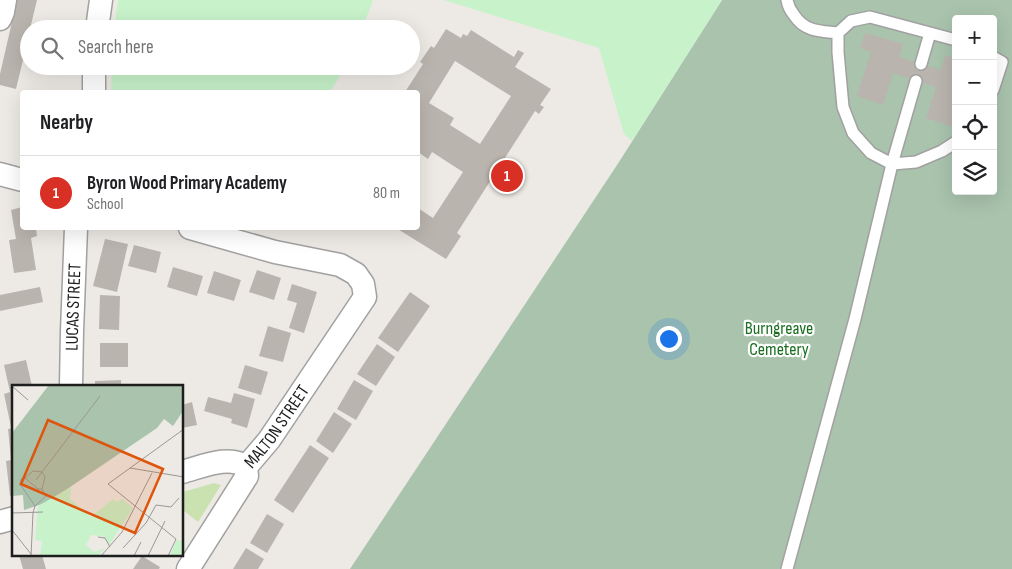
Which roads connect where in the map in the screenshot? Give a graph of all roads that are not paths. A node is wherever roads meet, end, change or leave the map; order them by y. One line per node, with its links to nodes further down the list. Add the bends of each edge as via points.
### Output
1 (5, 0): 4 (street)
2 (101, 0): 5 (street)
3 (787, 0): 6 (lane, via 799,22 815,31)
4 (0, 19)
5 (99, 20)
6 (838, 33): 7 (lane, via 852,21 870,17); 16 (lane, via 843,107 853,133 871,153)
7 (930, 34): 8 (lane); 10 (lane)
8 (952, 39)
9 (1002, 59): 12 (lane)
10 (921, 64)
11 (94, 75): 14 (street)
12 (997, 76)
13 (916, 81): 16 (lane)
14 (94, 90)
15 (952, 145): 16 (lane, via 916,162)
16 (892, 164): 25 (lane)
17 (0, 174): 18 (street)
18 (20, 179)
19 (76, 230): 21 (street, LUCAS STREET)
20 (197, 230): 22 (street, MALTON STREET, via 274,252 340,265 356,274 363,284 364,297 270,440)
21 (71, 385)
22 (246, 467): 23 (street, via 224,461); 24 (street, MALTON STREET, via 247,476)
23 (184, 471)
24 (188, 569)
25 (787, 569)

